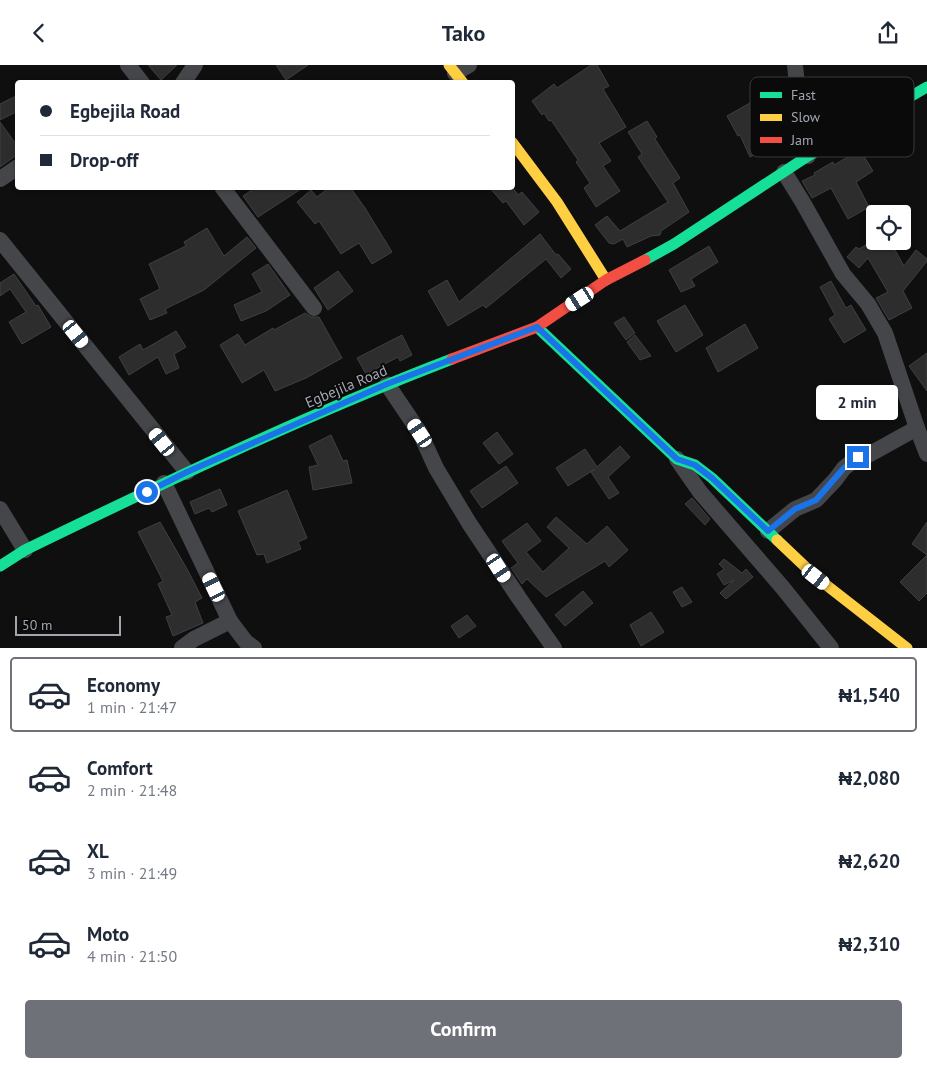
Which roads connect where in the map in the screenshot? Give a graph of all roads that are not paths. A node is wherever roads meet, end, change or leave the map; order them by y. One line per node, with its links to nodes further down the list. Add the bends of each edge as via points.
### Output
1 (128, 65): 3 (street)
2 (195, 65): 4 (street)
3 (140, 80)
4 (185, 80)
5 (927, 87): 6 (street, Egbejila Road)
6 (914, 95)
7 (515, 146): 14 (street, via 557,203)
8 (806, 157): 10 (street, Egbejila Road)
9 (15, 169): 11 (street)
10 (784, 171): 14 (street, Egbejila Road, via 674,244); 18 (street, via 843,274 868,304 885,333)
11 (0, 179)
12 (224, 190): 15 (street)
13 (0, 242): 21 (street)
14 (606, 280): 16 (street, Egbejila Road)
15 (314, 308)
16 (537, 327): 17 (street, Egbejila Road); 20 (street)
17 (387, 384): 21 (street, Egbejila Road); 30 (street, via 420,433 436,469 470,523)
18 (917, 428): 19 (street); 24 (street, via 870,454 858,457 816,500 795,509)
19 (927, 454)
20 (677, 459): 24 (street, via 695,465 712,478); 31 (street, via 700,492 784,587)
21 (187, 472): 22 (street, Egbejila Road)
22 (164, 483): 25 (street, Egbejila Road); 27 (street)
23 (0, 509): 25 (street)
24 (768, 531): 32 (street, via 816,577)
25 (25, 550): 26 (street, Egbejila Road)
26 (0, 566)
27 (230, 621): 28 (street); 29 (street)
28 (182, 648)
29 (254, 648)
30 (554, 648)
31 (831, 648)
32 (907, 648)

